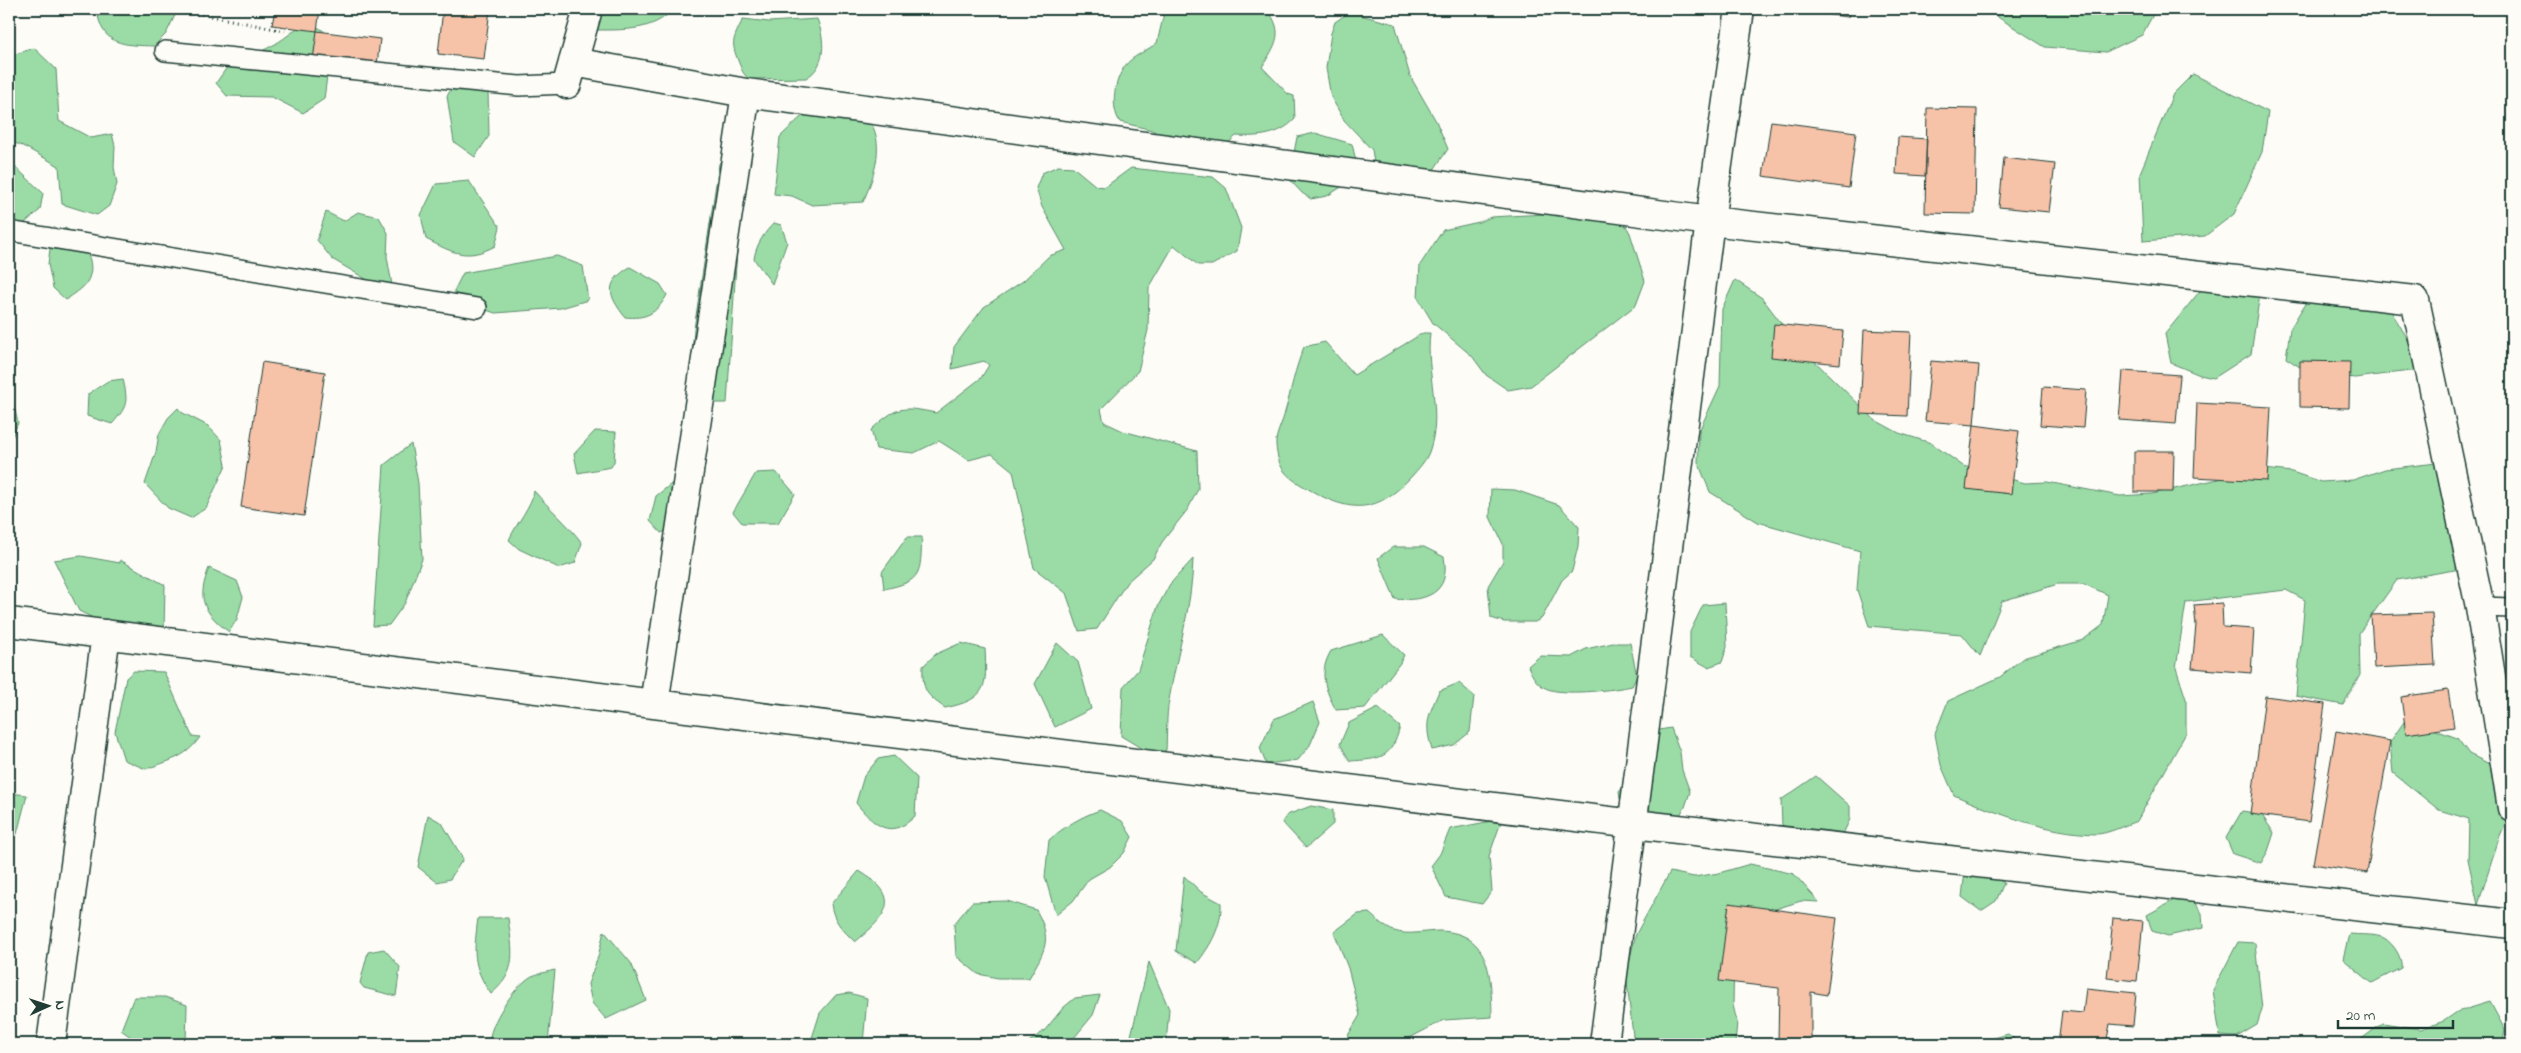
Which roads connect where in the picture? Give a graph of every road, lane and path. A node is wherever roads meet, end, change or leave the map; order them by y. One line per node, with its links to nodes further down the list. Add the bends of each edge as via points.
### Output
1 (588, 9): 4 (street)
2 (1740, 9): 6 (street)
3 (165, 51): 4 (lane, via 519,86)
4 (570, 73): 5 (street)
5 (746, 93): 6 (street); 13 (street)
6 (1710, 221): 9 (street, via 2415,300); 15 (street)
7 (9, 231): 8 (lane)
8 (477, 308)
9 (2480, 607): 10 (lane); 14 (street)
10 (2512, 608)
11 (9, 622): 12 (street)
12 (106, 634): 13 (street); 17 (street)
13 (654, 704): 15 (street)
14 (2512, 808)
15 (1634, 824): 16 (street); 18 (street)
16 (2512, 924)
17 (51, 1044)
18 (1604, 1044)

